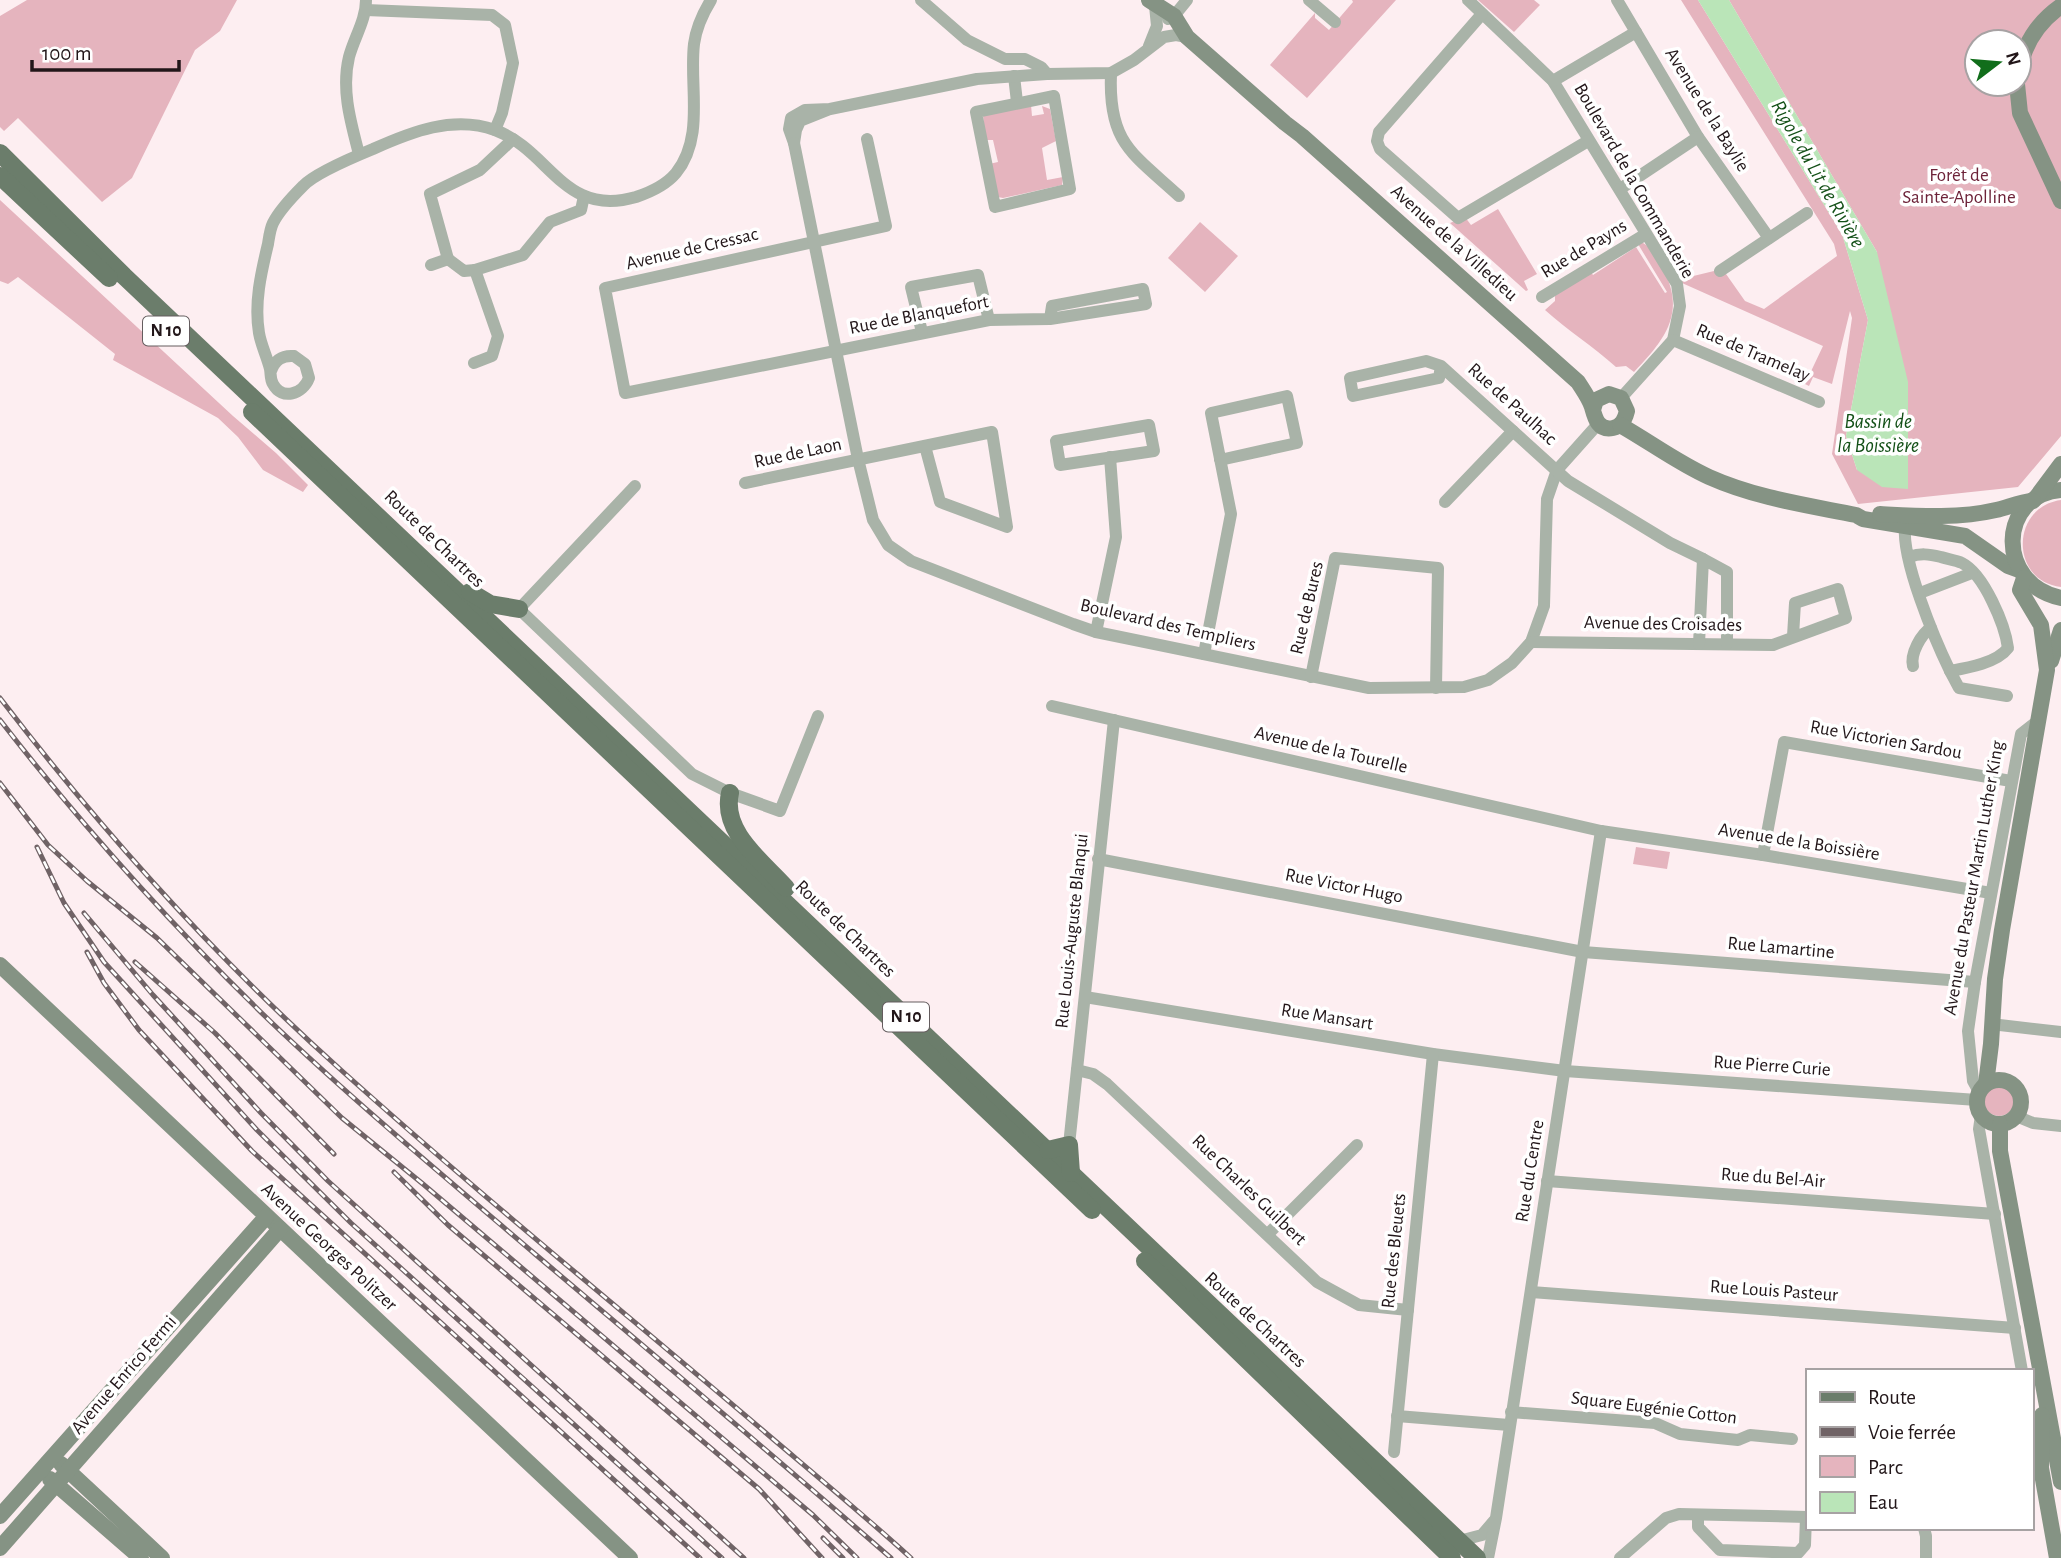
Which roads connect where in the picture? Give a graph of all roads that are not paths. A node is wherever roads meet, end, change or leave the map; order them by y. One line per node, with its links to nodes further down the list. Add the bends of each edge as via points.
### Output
1 (711, 0): 33 (street, via 694,43 693,133 683,163 647,194 613,201)
2 (920, 0): 18 (street, via 967,40 1005,59 1025,59 1041,67)
3 (1187, 0): 11 (street)
4 (1309, 0): 12 (street)
5 (1468, 0): 10 (street, Boulevard de la Commanderie)
6 (1617, 0): 14 (street, Avenue de la Baylie)
7 (1155, 2): 11 (street, Avenue de la Villedieu); 13 (street)
8 (366, 5): 23 (street, via 492,15 505,25 513,63); 30 (street, via 349,57 346,92)
9 (2061, 6): 15 (street)
10 (1482, 14): 20 (street, Boulevard de la Commanderie); 28 (street, via 1380,132 1380,149 1458,218)
11 (1174, 16): 13 (street); 16 (street, Avenue de la Villedieu); 24 (street, Avenue de la Villedieu, via 1247,79)
12 (1335, 22)
13 (1160, 31): 16 (street); 17 (street, via 1134,60)
14 (1636, 32): 20 (street); 25 (street, Avenue de la Baylie)
15 (2033, 35)
16 (1187, 37): 24 (street, Avenue de la Villedieu)
17 (1111, 73): 18 (street, Boulevard des Templiers); 34 (street, via 1110,97 1118,134 1127,149)
18 (1040, 74): 19 (street, Boulevard des Templiers)
19 (1014, 76): 22 (street); 39 (street, Boulevard des Templiers, via 805,110 791,118 789,129)
20 (1553, 81): 28 (street, Boulevard de la Commanderie)
21 (2018, 98): 35 (street, via 2020,113)
22 (1017, 102): 22 (street, via 976,111 995,207 1070,189 1054,96)
23 (495, 130): 26 (street); 30 (street, via 435,126)
24 (1302, 136): 53 (street, Avenue de la Villedieu)
25 (1698, 137): 32 (street); 38 (street, Avenue de la Baylie)
26 (513, 139): 33 (street, via 562,183); 40 (street, via 481,170 430,194)
27 (866, 139): 39 (street, via 886,226)
28 (1588, 141): 32 (street, Boulevard de la Commanderie)
29 (0, 153): 66 (main road, N 10)
30 (359, 154): 52 (street, via 305,184 273,224 258,286 259,332)
31 (0, 176): 66 (main road, N 10)
32 (1620, 188): 37 (street, Boulevard de la Commanderie)
33 (584, 196): 42 (street, via 581,210 550,222 523,255)
34 (1179, 196)
35 (2061, 201)
36 (1807, 213): 38 (street)
37 (1646, 234): 44 (street, Rue de Payns); 48 (street, Boulevard de la Commanderie, via 1677,284 1680,306)
38 (1769, 238): 43 (street)
39 (815, 242): 49 (street, Boulevard des Templiers); 49 (street, Avenue de Cressac, via 605,288 625,393)
40 (448, 259): 41 (street); 42 (street, via 464,271)
41 (431, 265)
42 (475, 270): 50 (street, via 498,336 492,356)
43 (1720, 271)
44 (1542, 297)
45 (1051, 319): 45 (street, Rue de Blanquefort, via 1052,306 1143,289 1146,304); 46 (street, Rue de Blanquefort)
46 (989, 320): 47 (street, Rue de Blanquefort); 47 (street, via 978,275 911,287)
47 (922, 332): 49 (street, Rue de Blanquefort)
48 (1673, 340): 55 (street); 56 (street, Rue de Tramelay)
49 (836, 350): 62 (street, Boulevard des Templiers)
50 (474, 363)
51 (1441, 366): 51 (street, Rue de Paulhac, via 1426,361 1350,378 1353,396 1439,378); 59 (street, Rue de Paulhac)
52 (271, 372)
53 (1578, 382): 54 (street, Avenue de la Villedieu); 57 (street, Avenue de la Villedieu)
54 (1604, 395): 55 (street); 57 (street, via 1596,401)
55 (1621, 398): 58 (street, via 1626,407)
56 (1819, 402)
57 (1595, 417): 58 (street, via 1609,428); 65 (street, Boulevard des Templiers)
58 (1623, 420): 72 (street, via 1646,442 1708,477 1772,498)
59 (1513, 430): 65 (street, Rue de Paulhac); 71 (street)
60 (925, 446): 60 (street, Rue de Laon, via 940,502 1007,527 992,432); 62 (street, Rue de Laon)
61 (1110, 457): 61 (street, via 1154,451 1149,425 1056,441 1060,464); 84 (street, via 1116,537)
62 (858, 459): 67 (street, Rue de Laon); 84 (street, Boulevard des Templiers, via 873,520 888,545 911,561)
63 (1220, 460): 63 (street, via 1297,443 1287,396 1211,413); 89 (street, via 1231,514)
64 (2061, 464): 70 (street, Avenue du Pasteur Martin Luther King)
65 (1557, 470): 76 (street, Rue de Paulhac, via 1568,481); 86 (street, Boulevard des Templiers, via 1547,499 1544,606)
66 (333, 481): 73 (main road, Route de Chartres / N 10); 143 (main road, Route de Chartres / N 10)
67 (745, 483)
68 (635, 486): 81 (street)
69 (2061, 490): 70 (street)
70 (2034, 500): 72 (street, via 1967,514); 78 (street, Avenue du Pasteur Martin Luther King, via 2020,515 2013,533 2012,552)
71 (1445, 502)
72 (1856, 515): 74 (street)
73 (383, 519): 81 (main road, via 420,545 479,599); 106 (main road, Route de Chartres / N 10)
74 (1905, 527): 75 (street); 78 (street, via 1965,536)
75 (1909, 557): 77 (street, via 1933,555 1962,563); 79 (street)
76 (1703, 559): 87 (street); 88 (street, Rue de Paulhac, via 1727,572)
77 (1972, 573): 79 (street); 92 (street, via 1993,603 2008,648 1992,659)
78 (2021, 574): 80 (street, via 2035,589); 91 (street, Avenue du Pasteur Martin Luther King, via 2020,590 2041,625)
79 (1920, 593): 82 (street)
80 (2061, 598)
81 (519, 609): 101 (street, via 692,774)
82 (1931, 628): 90 (street, via 1922,635 1911,660); 92 (street)
83 (2061, 630): 91 (street, Avenue du Pasteur Martin Luther King)
84 (1096, 632): 89 (street, Boulevard des Templiers)
85 (1793, 636): 85 (street, Avenue des Croisades, via 1846,618 1838,589 1795,603); 88 (street, Avenue des Croisades, via 1773,645)
86 (1531, 642): 87 (street, Avenue des Croisades); 94 (street, Boulevard des Templiers, via 1488,680)
87 (1699, 644): 88 (street, Avenue des Croisades)
88 (1727, 645)
89 (1204, 654): 93 (street, Boulevard des Templiers)
90 (1913, 666)
91 (2047, 670): 99 (street, Avenue du Pasteur Martin Luther King)
92 (1950, 671): 95 (street, via 1959,688)
93 (1311, 677): 94 (street, Boulevard des Templiers, via 1369,688); 94 (street, Rue de Bures, via 1335,558 1438,568)
94 (1436, 688)
95 (2007, 696)
96 (1052, 706): 98 (street, Avenue de la Tourelle)
97 (818, 716): 101 (street, via 780,811)
98 (1114, 720): 102 (street, Avenue de la Tourelle); 104 (street, Rue Louis-Auguste Blanqui)
99 (2039, 720): 100 (street, Avenue du Pasteur Martin Luther King, via 2021,734); 111 (street, Avenue du Pasteur Martin Luther King, via 2002,930)
100 (2011, 781): 103 (street, Rue Victorien Sardou, via 1784,742); 105 (street, Avenue du Pasteur Martin Luther King)
101 (730, 793): 106 (main road, via 730,816 743,842 833,936)
102 (1601, 831): 103 (street, Avenue de la Boissière); 107 (street, Rue du Centre)
103 (1763, 855): 105 (street, Avenue de la Boissière)
104 (1098, 859): 107 (street, Rue Victor Hugo); 110 (street, Rue Louis-Auguste Blanqui)
105 (1991, 894): 109 (street, Avenue du Pasteur Martin Luther King)
106 (835, 949): 124 (main road, Route de Chartres / N 10)
107 (1583, 952): 109 (street, Rue Lamartine); 116 (street, Rue du Centre)
108 (0, 965): 128 (street, Avenue Georges Politzer)
109 (1975, 982): 118 (street, Avenue du Pasteur Martin Luther King, via 1969,1055)
110 (1084, 997): 114 (street, Rue Mansart); 115 (street, Rue Louis-Auguste Blanqui)
111 (1991, 1024): 112 (street); 113 (street, Avenue du Pasteur Martin Luther King)
112 (2061, 1032)
113 (1991, 1044): 117 (street, Avenue du Pasteur Martin Luther King); 118 (street, Avenue du Pasteur Martin Luther King)
114 (1433, 1054): 116 (street, Rue Mansart); 132 (street, Rue des Bleuets)
115 (1077, 1070): 122 (street, Rue Louis-Auguste Blanqui); 130 (street, Rue Charles Guilbert, via 1107,1084)
116 (1565, 1071): 118 (street, Rue Pierre Curie); 126 (street, Rue du Centre)
117 (2005, 1080): 118 (street, via 1992,1080); 119 (street, Avenue du Pasteur Martin Luther King, via 2019,1092)
118 (1980, 1097): 120 (street, via 1992,1123); 127 (street, Avenue du Pasteur Martin Luther King, via 1979,1129)
119 (2016, 1116): 120 (street); 121 (street)
120 (2000, 1124): 135 (street, via 2000,1151)
121 (2061, 1126)
122 (1069, 1145): 124 (main road); 125 (main road)
123 (1357, 1145): 130 (street)
124 (1048, 1150): 125 (main road, Route de Chartres / N 10)
125 (1071, 1173): 155 (main road, Route de Chartres / N 10)
126 (1547, 1181): 127 (street, Rue du Bel-Air); 131 (street, Rue du Centre)
127 (1995, 1214): 133 (street, Avenue du Pasteur Martin Luther King)
128 (266, 1217): 129 (street, Avenue Georges Politzer); 142 (street, Avenue Enrico Fermi)
129 (280, 1229): 146 (street, Avenue Enrico Fermi); 159 (street, Avenue Georges Politzer)
130 (1268, 1234): 132 (street, Rue Charles Guilbert, via 1317,1282 1341,1297 1359,1305)
131 (1531, 1292): 133 (street, Rue Louis Pasteur); 136 (street, Rue du Centre)
132 (1408, 1310): 137 (street, Rue des Bleuets)
133 (2015, 1328): 134 (street, Avenue du Pasteur Martin Luther King)
134 (2022, 1369)
135 (2042, 1388): 144 (street); 147 (street)
136 (1511, 1412): 138 (street, Rue du Centre); 140 (street, Square Eugénie Cotton, via 1655,1423 1680,1434 1738,1440 1750,1435)
137 (1397, 1416): 138 (street); 141 (street, Rue des Bleuets)
138 (1509, 1425): 152 (street, Rue du Centre)
139 (2033, 1438): 144 (street)
140 (1793, 1439)
141 (1394, 1452)
142 (53, 1455): 145 (street, Avenue Enrico Fermi); 146 (street)
143 (1348, 1457): 148 (main road, via 1357,1476); 160 (main road, Route de Chartres / N 10)
144 (2041, 1468): 165 (street)
145 (40, 1471): 146 (street); 150 (street, Avenue Enrico Fermi)
146 (62, 1477): 156 (street, Avenue Enrico Fermi); 157 (street); 158 (street)
147 (2061, 1482)
148 (1390, 1515)
149 (1698, 1515): 151 (street); 153 (street, via 1698,1527 1720,1550 1798,1553 1805,1545); 163 (street, via 1666,1518)
150 (0, 1516)
151 (1806, 1517)
152 (1496, 1518): 155 (street, via 1482,1535); 162 (street, Rue du Centre)
153 (1806, 1530)
154 (1924, 1530): 164 (street)
155 (1459, 1541): 161 (main road, Route de Chartres / N 10)
156 (0, 1548)
157 (141, 1558)
158 (162, 1558)
159 (630, 1558)
160 (1452, 1558)
161 (1477, 1558)
162 (1488, 1558)
163 (1620, 1558)
164 (1926, 1558)
165 (2057, 1558)

